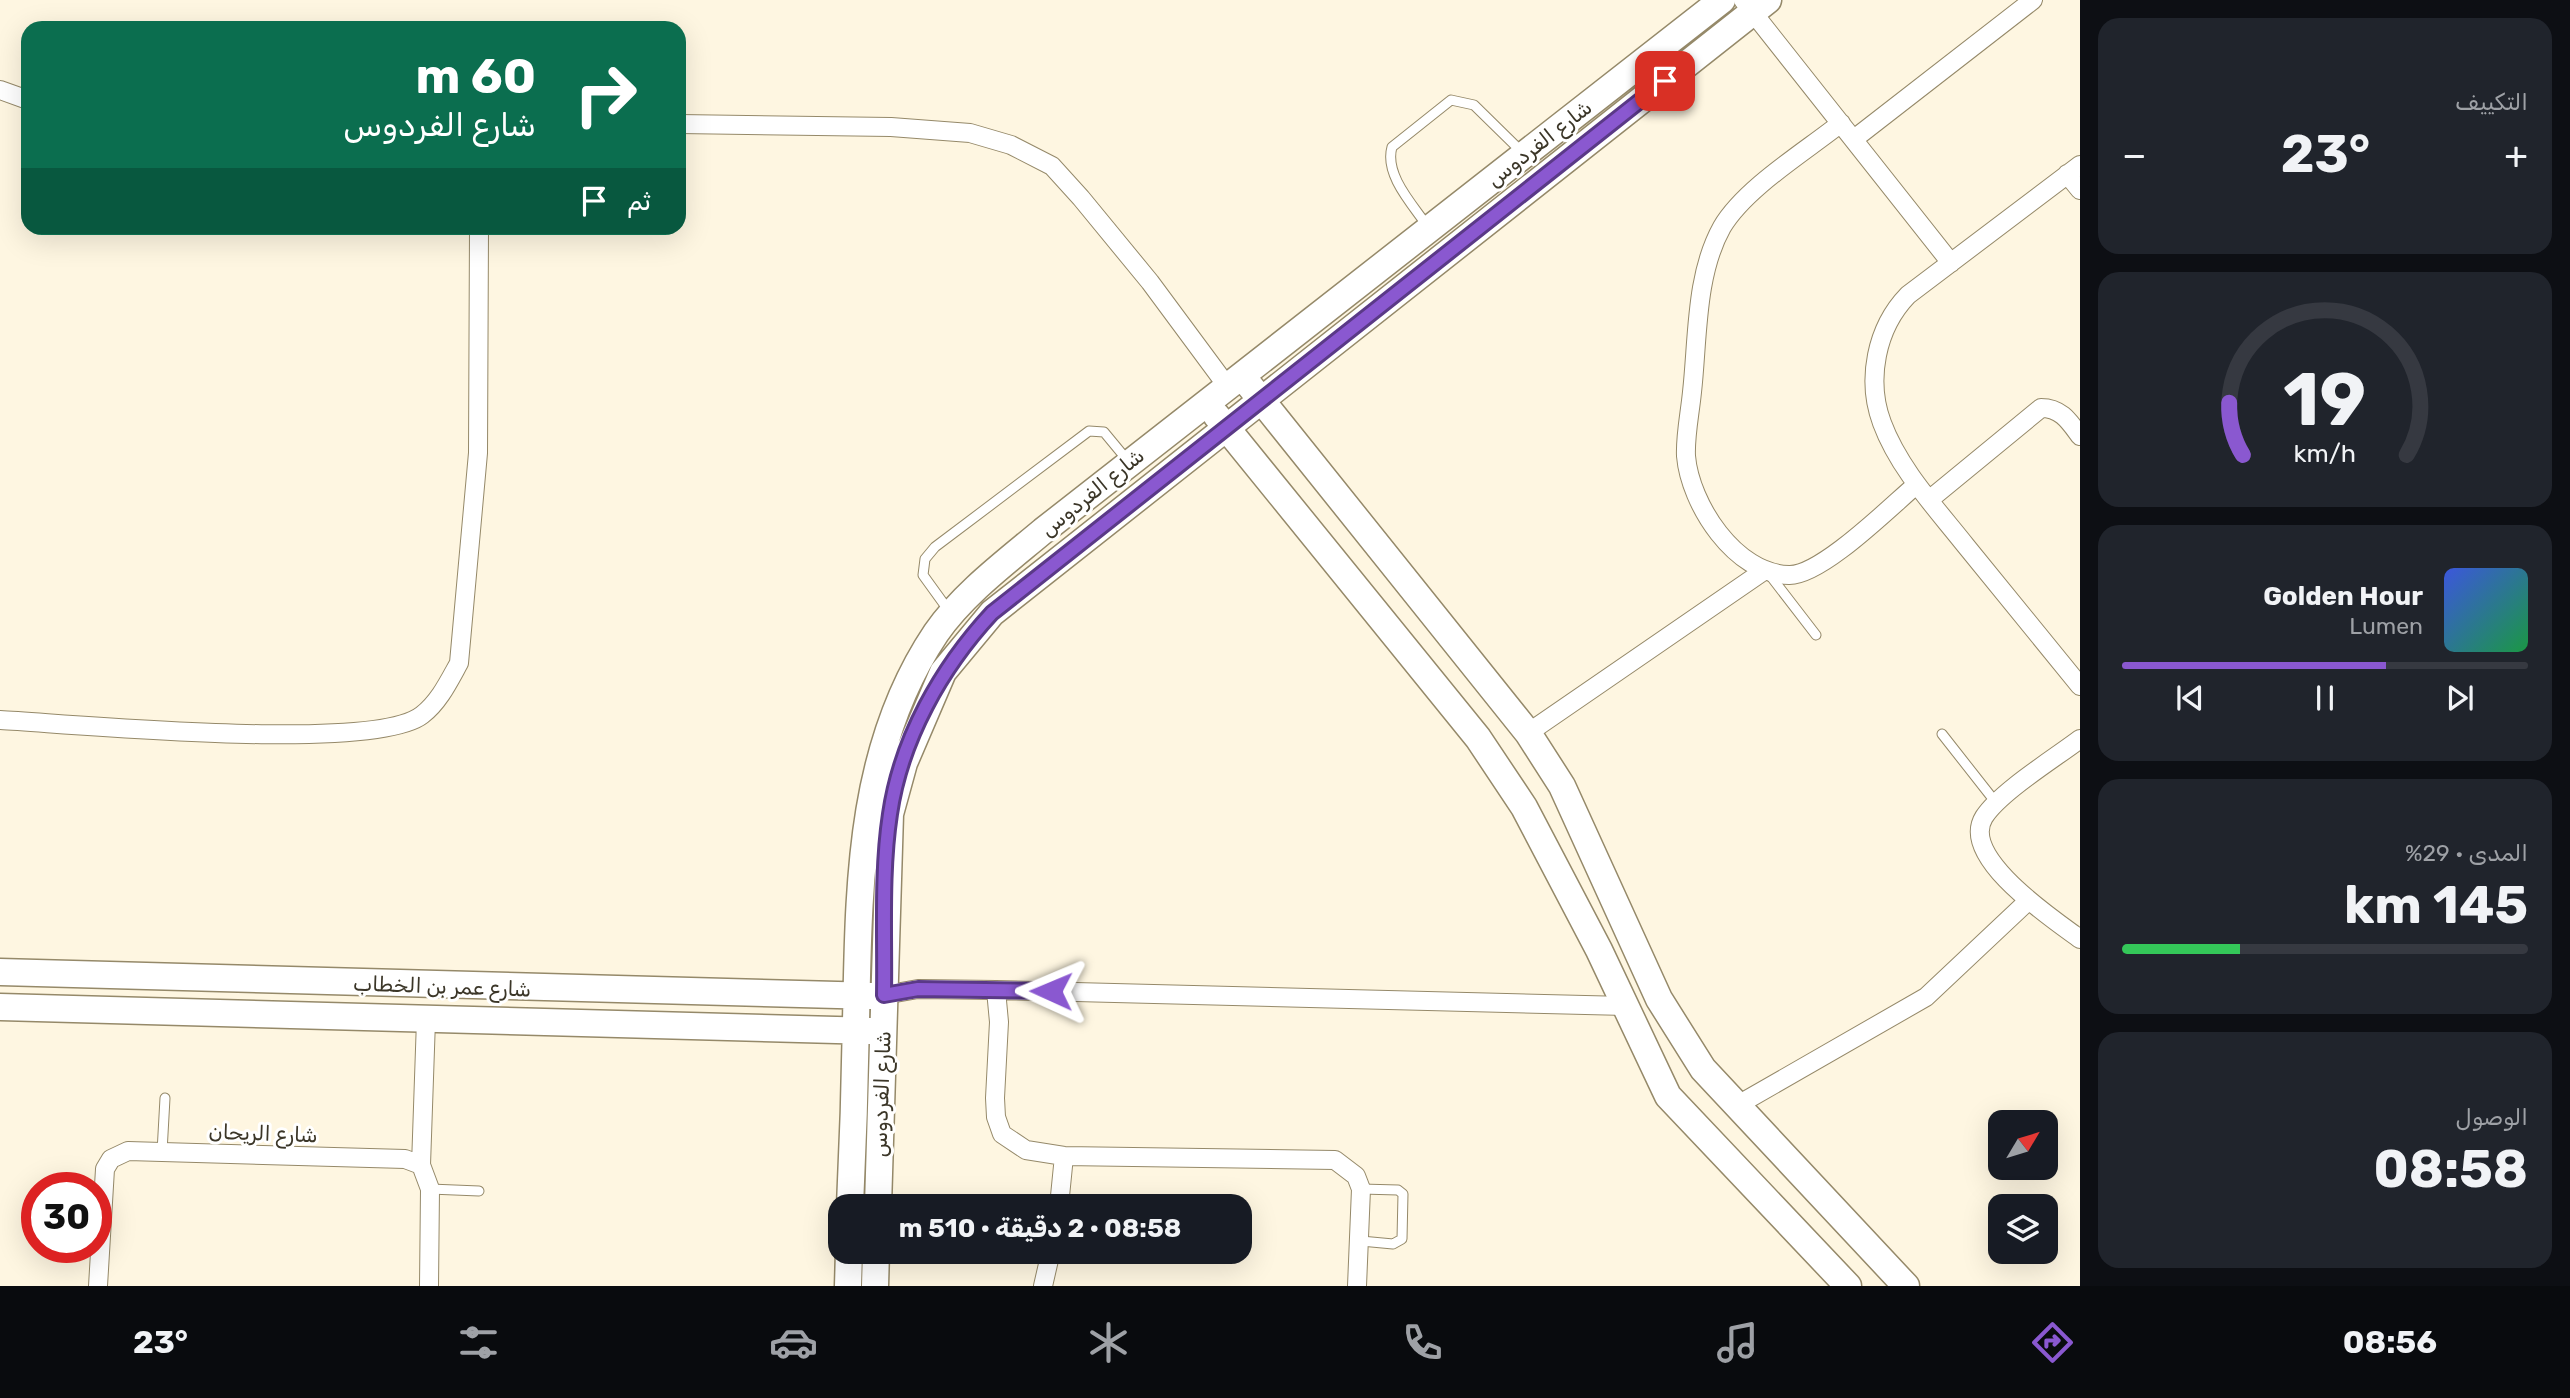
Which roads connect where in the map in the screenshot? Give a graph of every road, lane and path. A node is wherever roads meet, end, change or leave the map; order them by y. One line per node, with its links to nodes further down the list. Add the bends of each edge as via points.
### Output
1 (1721, 0): 9 (street, شارع الفردوس)
2 (2033, 0): 8 (street)
3 (1755, 4): 6 (street); 16 (street, شارع الفردوس)
4 (0, 90): 5 (street)
5 (21, 98)
6 (1841, 123): 8 (street); 29 (street, via 1752,194 1723,225 1709,256 1703,287 1686,455 1701,510 1736,552)
7 (686, 124): 17 (street, via 891,127 970,133 1011,145 1052,166)
8 (1854, 139): 14 (street)
9 (1524, 155): 12 (street, شارع الفردوس); 12 (lane, via 1474,105 1451,100 1392,147 1389,158)
10 (2074, 170): 11 (street); 14 (street)
11 (2080, 190)
12 (1429, 229): 15 (street, شارع الفردوس)
13 (479, 235): 33 (street, via 478,453 459,663 443,692 421,716 388,729 293,736)
14 (1951, 263): 26 (street, via 1891,312 1877,355 1875,387 1882,423)
15 (1276, 348): 16 (street); 17 (street, شارع الفردوس)
16 (1297, 372): 18 (street, شارع الفردوس)
17 (1234, 380): 18 (street); 19 (street, شارع الفردوس)
18 (1261, 400): 20 (street, شارع الفردوس); 25 (street)
19 (1206, 402): 20 (street); 22 (street, شارع الفردوس)
20 (1226, 428): 24 (street, شارع الفردوس); 27 (street)
21 (2080, 436): 28 (street, via 2064,415 2041,408)
22 (1162, 437): 23 (street, شارع الفردوس); 24 (street)
23 (1129, 461): 30 (street, شارع الفردوس, via 1004,564); 30 (lane, via 1104,432 1089,431 930,552 923,566 926,582)
24 (1182, 462): 43 (street, شارع الفردوس, via 992,613 943,672 904,763 890,814)
25 (1312, 463): 27 (street, via 1290,471); 34 (street)
26 (1916, 485): 28 (street); 29 (street, via 1819,566 1790,575)
27 (1278, 491): 45 (street, via 1478,738 1524,807)
28 (1929, 500): 32 (street)
29 (1765, 570): 31 (lane); 34 (street)
30 (952, 615): 44 (street, شارع الفردوس, via 912,675 880,752 864,833)
31 (1816, 635)
32 (2080, 686)
33 (0, 720)
34 (1528, 733): 52 (street, via 1562,786 1659,999 1703,1069)
35 (1942, 734): 37 (lane)
36 (2080, 739): 37 (street)
37 (1997, 804): 38 (street, via 1984,818 1979,834 1986,855)
38 (2028, 901): 39 (street); 52 (street, via 1926,996)
39 (2080, 939)
40 (0, 972): 41 (street, شارع عمر بن الخطاب)
41 (185, 978): 44 (street, شارع عمر بن الخطاب); 47 (street)
42 (996, 990): 43 (street, via 918,989); 45 (street); 54 (street, via 995,1098 1002,1134 1026,1150)
43 (884, 995): 44 (street, شارع عمر بن الخطاب); 50 (street, شارع الفردوس)
44 (857, 997): 49 (street, شارع الفردوس)
45 (1626, 1006): 72 (street, via 1668,1096)
46 (0, 1007): 47 (street, شارع عمر بن الخطاب)
47 (185, 1013): 48 (street, شارع عمر بن الخطاب)
48 (426, 1020): 49 (street, شارع عمر بن الخطاب); 55 (street)
49 (856, 1031): 50 (street, شارع عمر بن الخطاب); 59 (street, شارع الفردوس)
50 (883, 1032): 60 (street, شارع الفردوس)
51 (165, 1098): 53 (lane)
52 (1736, 1106): 73 (street)
53 (162, 1152): 55 (street, شارع الريحان, via 405,1159); 66 (street, شارع الريحان, via 128,1152 111,1159 105,1169)
54 (1064, 1156): 57 (street, via 1335,1160 1356,1176); 61 (street)
55 (421, 1165): 56 (street)
56 (430, 1189): 58 (lane); 67 (street)
57 (1362, 1189): 62 (street); 62 (lane, via 1398,1190 1405,1203 1402,1239 1393,1244)
58 (479, 1191)
59 (850, 1194)
60 (878, 1194)
61 (1060, 1194)
62 (1361, 1241): 71 (street)
63 (849, 1264): 68 (street)
64 (876, 1264): 69 (street)
65 (1048, 1264): 70 (street)
66 (98, 1286)
67 (429, 1286)
68 (848, 1286)
69 (875, 1286)
70 (1043, 1286)
71 (1357, 1286)
72 (1848, 1286)
73 (1906, 1286)

